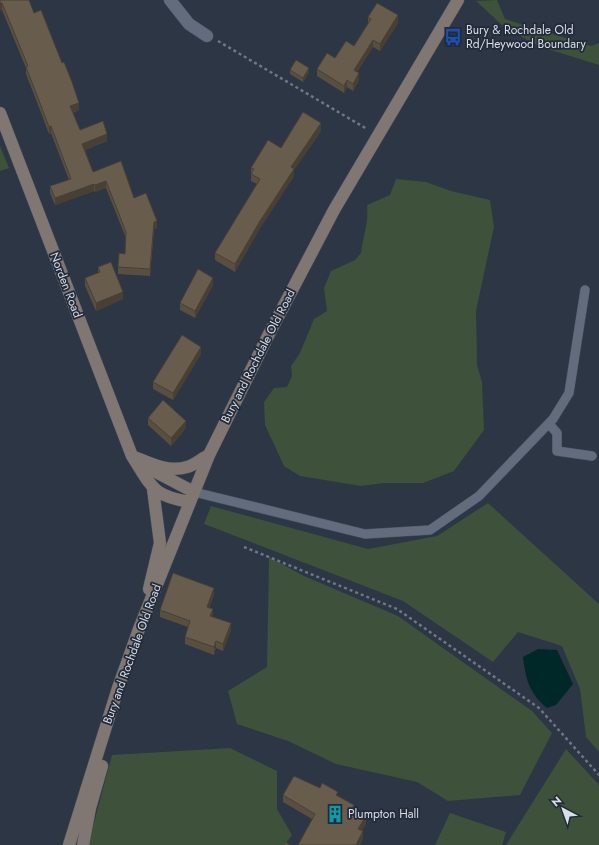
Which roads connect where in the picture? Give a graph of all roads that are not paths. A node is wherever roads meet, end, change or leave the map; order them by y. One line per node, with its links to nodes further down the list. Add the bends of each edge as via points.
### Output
1 (170, 0): 3 (street, via 189,24)
2 (458, 0): 7 (main road, Bury and Rochdale Old Road, via 377,135 302,269)
3 (207, 36)
4 (0, 113): 8 (main road, Norden Road)
5 (585, 290): 6 (lane, via 569,393)
6 (549, 424): 9 (lane, via 558,433 558,451); 11 (lane, via 479,496 430,530 365,534)
7 (209, 454): 8 (main road, via 188,467 174,469 160,467); 11 (main road, Bury and Rochdale Old Road)
8 (132, 456): 10 (main road, Norden Road); 11 (main road)
9 (592, 456)
10 (153, 489): 11 (main road, Norden Road, via 171,499); 12 (main road, via 160,543)
11 (192, 497): 12 (main road, Bury and Rochdale Old Road)
12 (139, 629): 13 (main road, Bury and Rochdale Old Road)
13 (104, 733): 14 (main road, Bury and Rochdale Old Road); 15 (main road, Bury and Rochdale Old Road, via 105,756 90,808)
14 (69, 845)
15 (83, 845)

